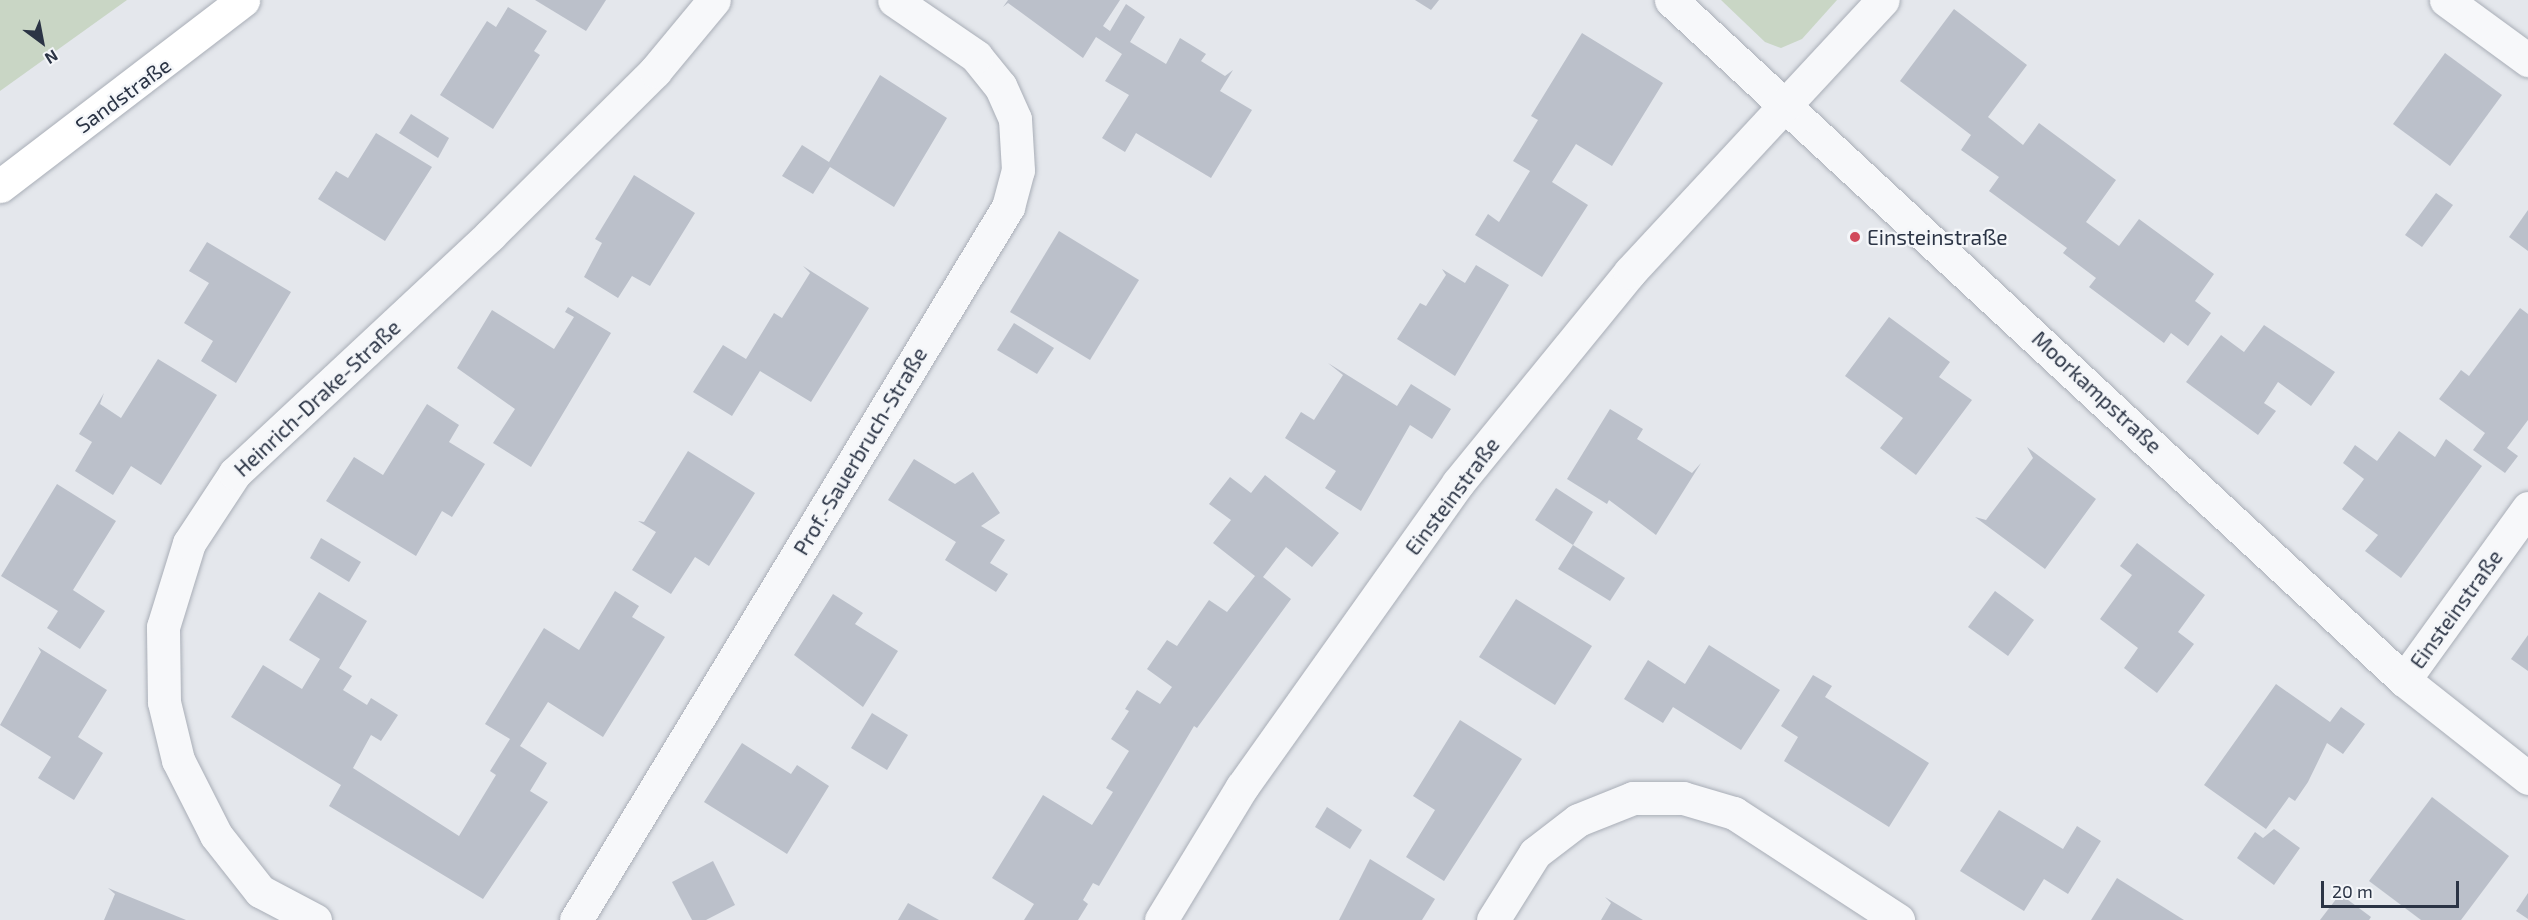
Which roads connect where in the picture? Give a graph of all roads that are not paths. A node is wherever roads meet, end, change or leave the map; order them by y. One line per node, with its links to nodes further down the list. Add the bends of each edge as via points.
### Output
1 (243, 0): 9 (main road, Sandstraße)
2 (714, 0): 13 (street, Heinrich-Drake-Straße, via 655,71 490,235 235,473 189,543 163,627 164,702 178,760 216,835 260,891)
3 (894, 0): 14 (street, Prof.-Sauerbruch-Straße, via 976,56 1000,86 1016,129 1018,170 1008,207)
4 (1671, 0): 8 (street, Moorkampstraße)
5 (1883, 0): 8 (street, Einsteinstraße)
6 (2446, 0): 7 (street)
7 (2528, 60)
8 (1787, 104): 11 (street, Moorkampstraße); 15 (street, Einsteinstraße, via 1630,272 1458,483 1242,787)
9 (0, 186)
10 (2528, 508): 11 (street, Einsteinstraße)
11 (2404, 680): 12 (street, Moorkampstraße)
12 (2528, 778)
13 (315, 920)
14 (576, 920)
15 (1161, 920)
16 (1493, 920): 17 (street, via 1534,853 1578,820 1633,798 1683,798 1734,813)
17 (1898, 920)

